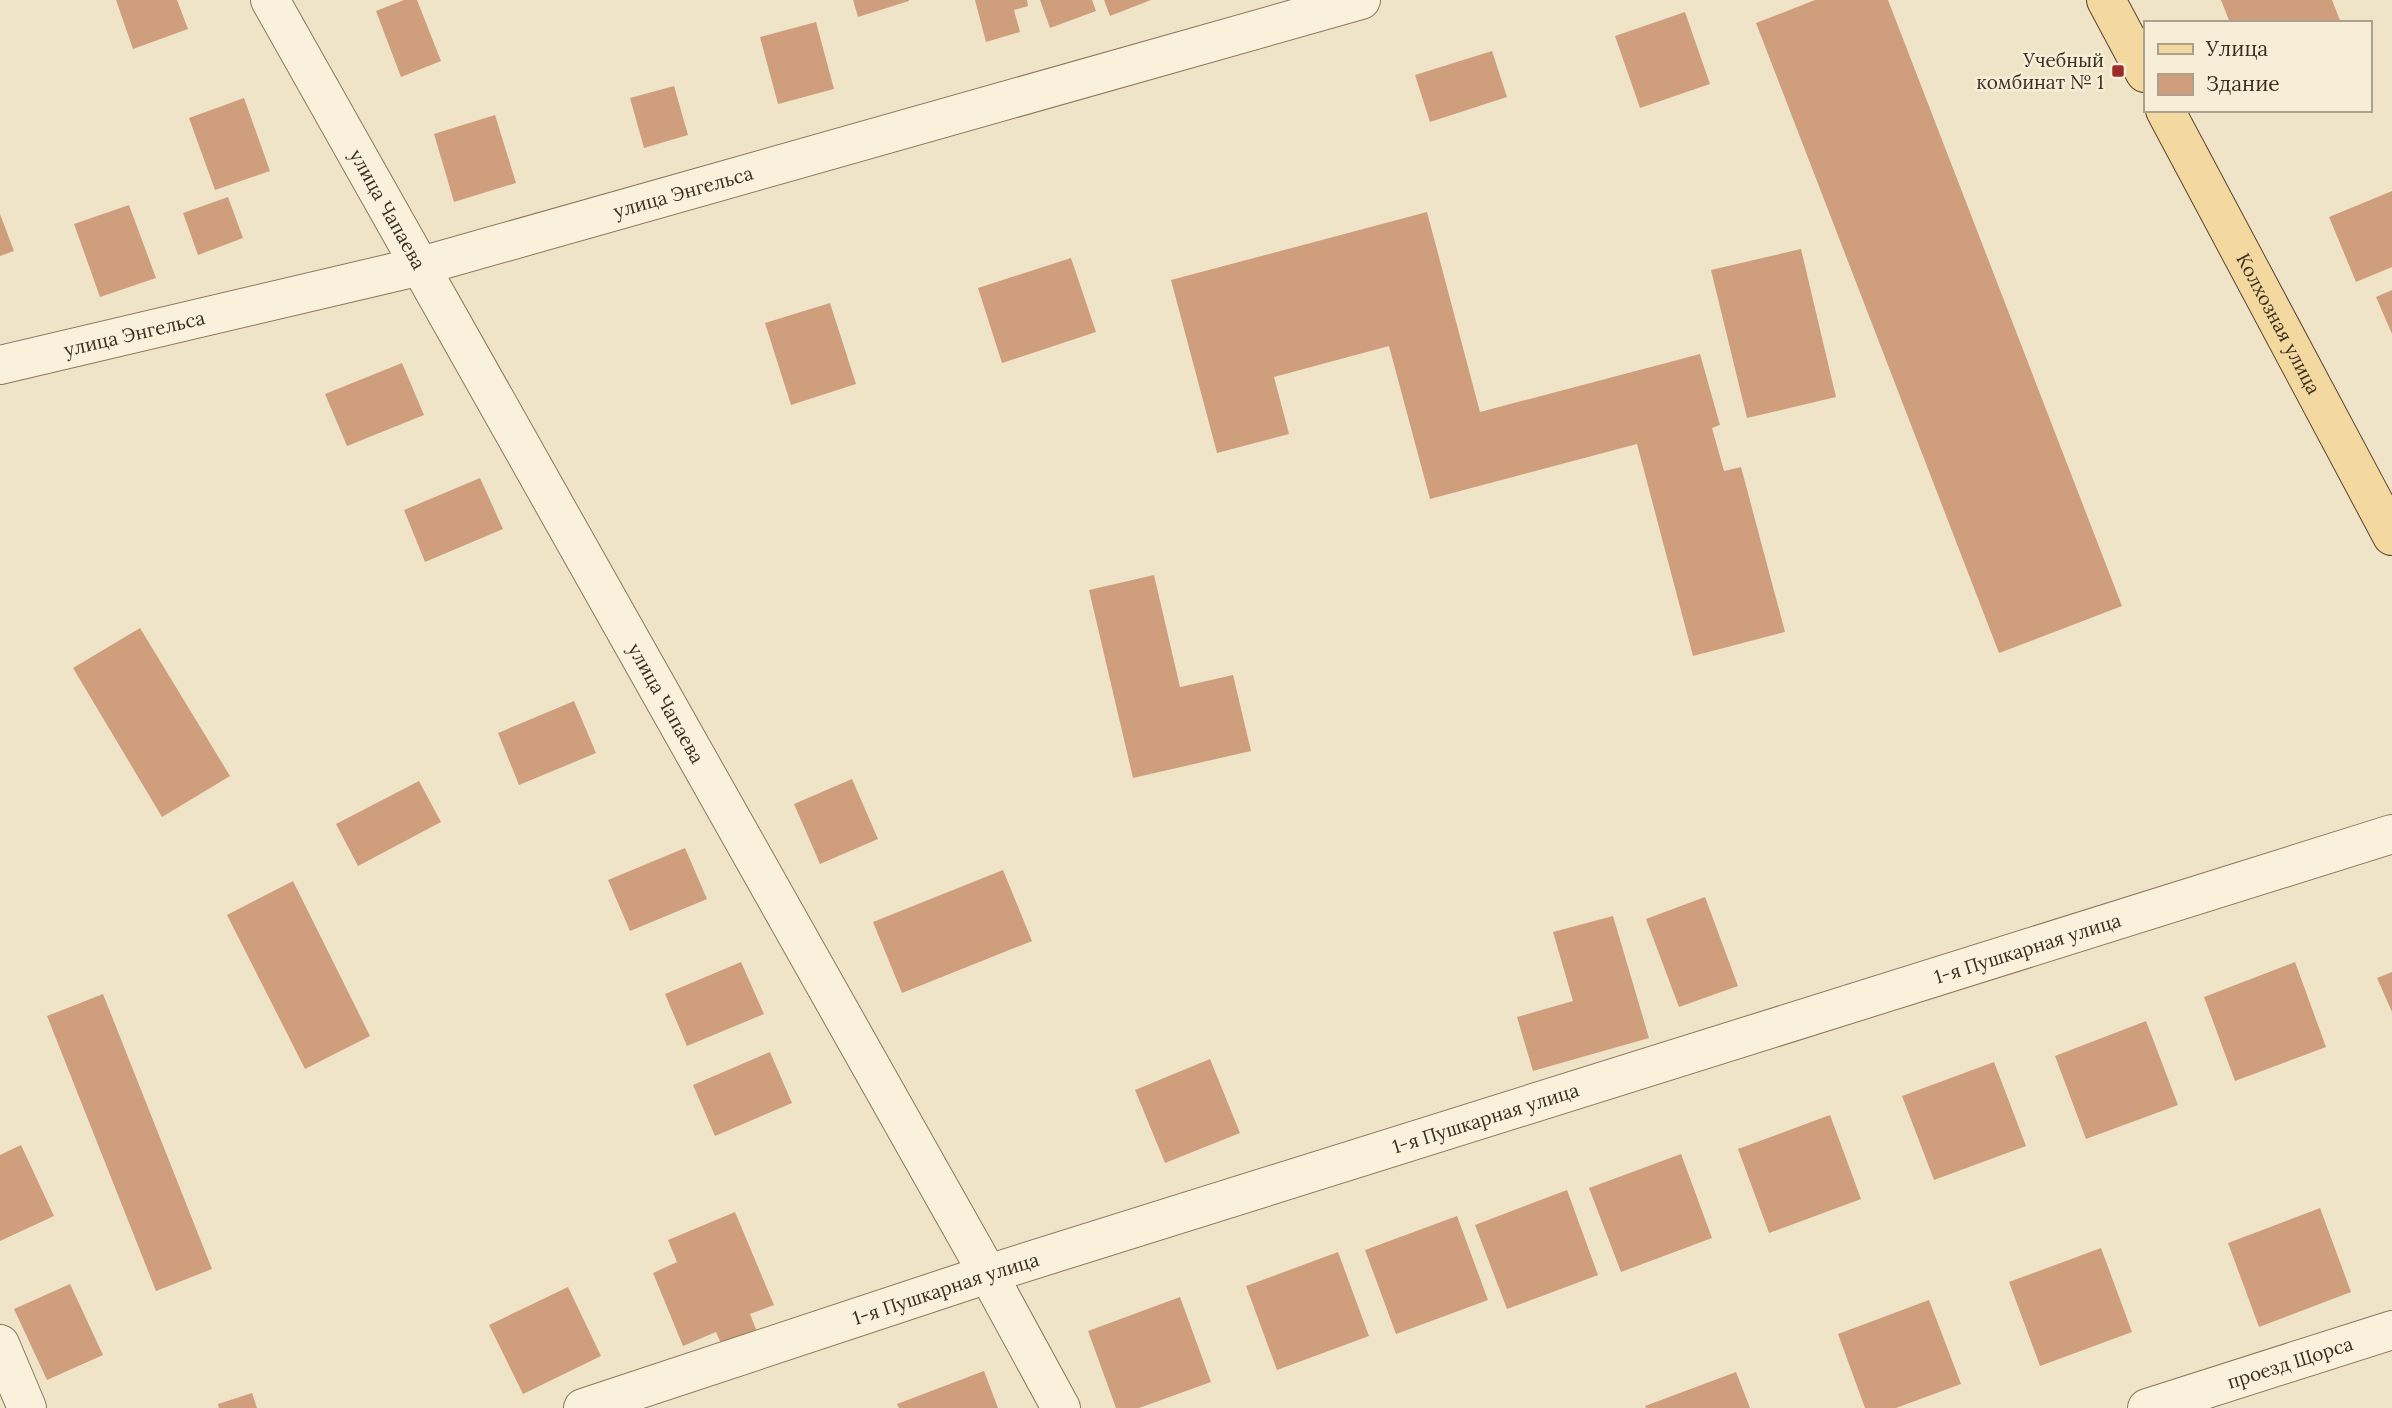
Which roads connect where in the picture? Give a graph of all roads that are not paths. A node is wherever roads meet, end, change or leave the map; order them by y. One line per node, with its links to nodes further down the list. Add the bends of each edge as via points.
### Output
1 (270, 0): 6 (street, улица Чапаева)
2 (1361, 0): 6 (street, улица Энгельса)
3 (2106, 0): 4 (main road)
4 (2144, 71)
5 (2166, 112): 8 (main road, Колхозная улица)
6 (421, 266): 7 (street, улица Энгельса); 10 (street, улица Чапаева)
7 (0, 365)
8 (2392, 536)
9 (2392, 834): 10 (street, 1-я Пушкарная улица)
10 (988, 1274): 14 (street, 1-я Пушкарная улица); 15 (street, улица Чапаева)
11 (2392, 1330): 16 (street, проезд Щорса)
12 (0, 1344): 13 (street)
13 (27, 1408)
14 (583, 1408)
15 (1061, 1408)
16 (2147, 1408)

